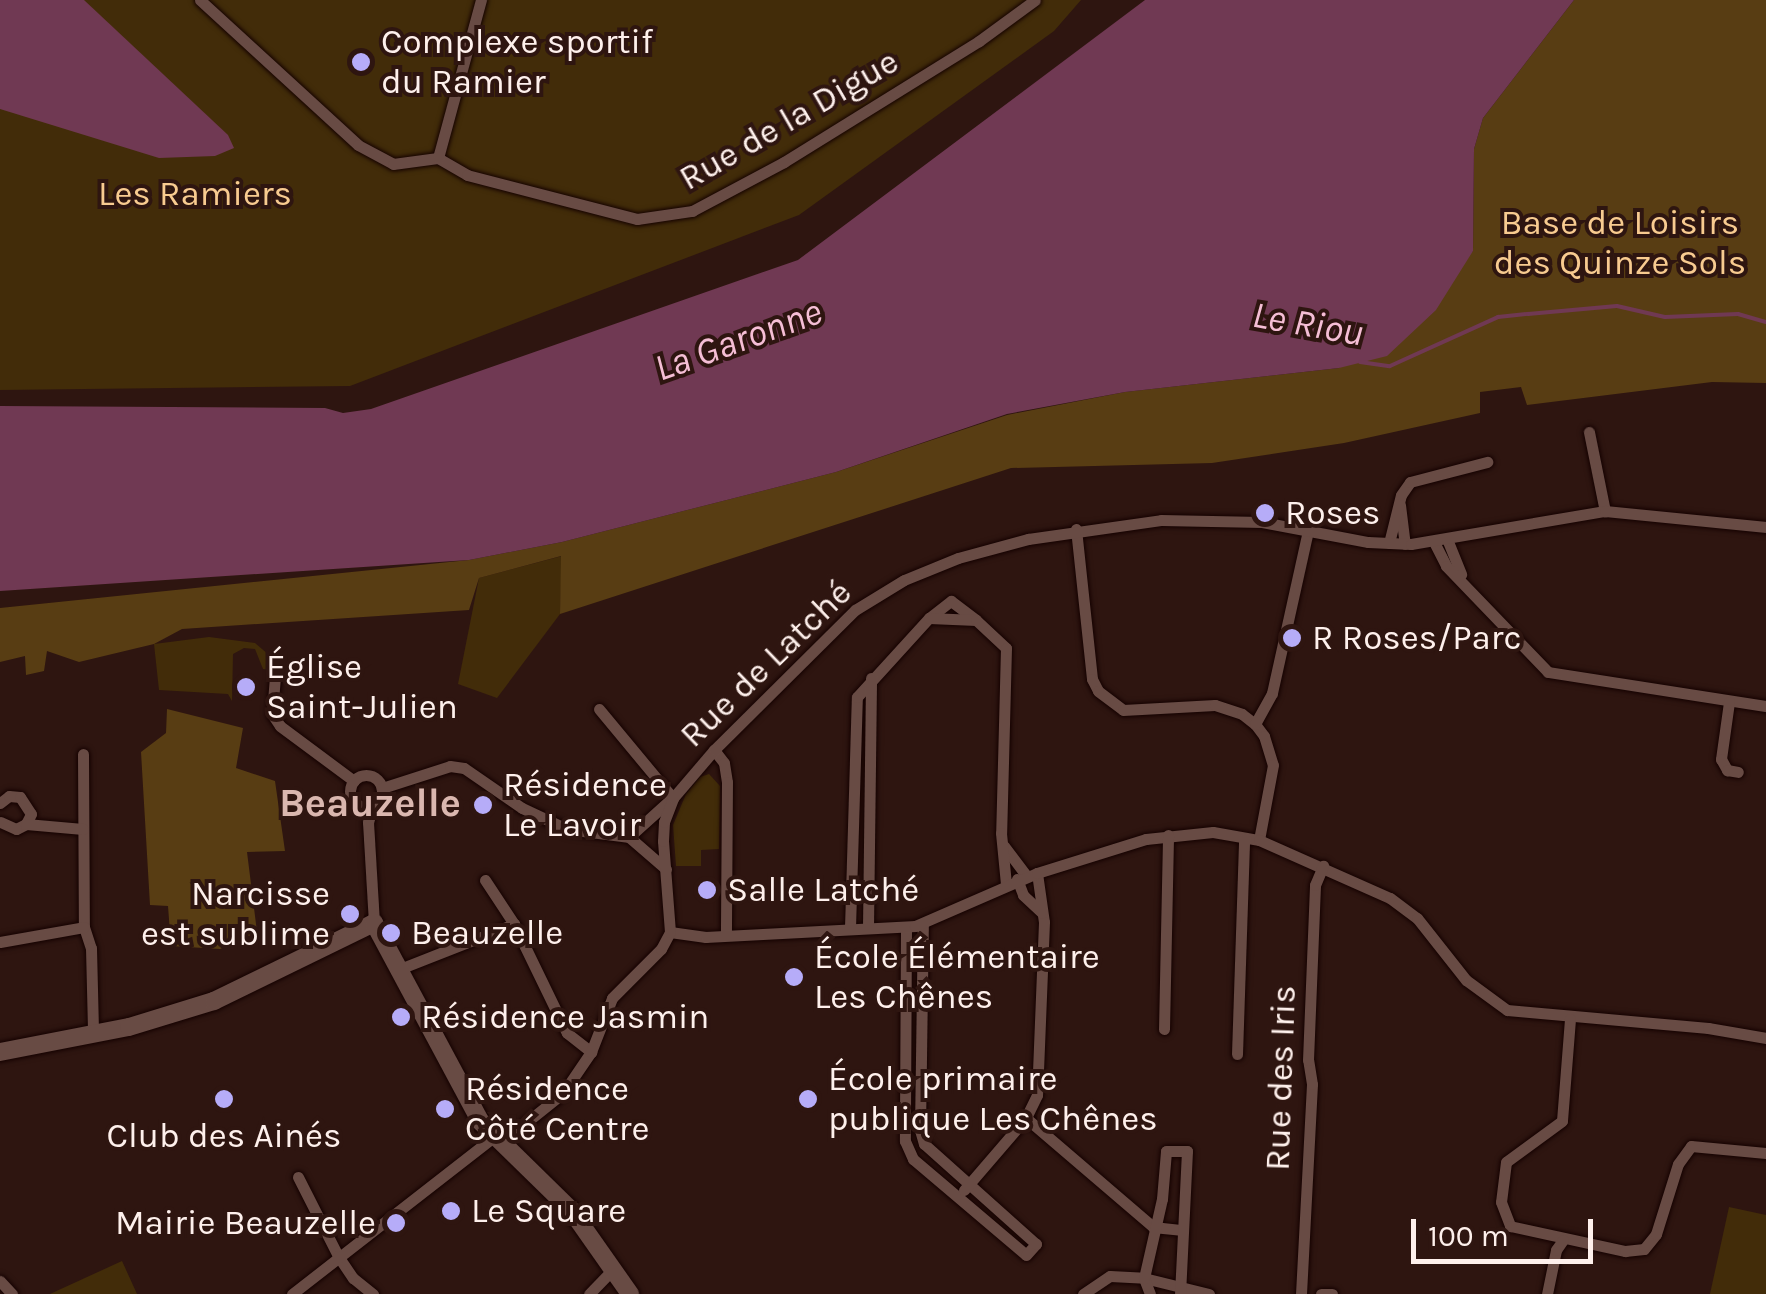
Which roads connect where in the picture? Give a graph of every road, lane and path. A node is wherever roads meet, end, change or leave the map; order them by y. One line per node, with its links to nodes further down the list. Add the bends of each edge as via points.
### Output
1 (200, 0): 4 (street, via 358,145 393,164)
2 (481, 0): 4 (street)
3 (1035, 0): 4 (street, Rue de la Digue, via 866,112 692,212 637,219 467,176)
4 (438, 158)
5 (1589, 432): 8 (street)
6 (1487, 462): 7 (street, via 1416,479)
7 (1400, 505): 13 (street); 14 (street)
8 (1604, 511): 9 (street, Rue de Latché); 12 (street, Rue de Latché)
9 (1766, 528)
10 (1076, 529): 11 (street, Rue de Latché, via 1161,520 1262,522); 22 (street, via 1098,691 1123,710 1215,705); 23 (street, Rue de Latché, via 958,558 878,594)
11 (1308, 532): 13 (street, Rue de Latché); 22 (street, via 1272,693)
12 (1441, 541): 14 (street, Rue de Latché); 19 (street, via 1439,557 1556,676)
13 (1389, 543): 14 (street, Rue de Latché)
14 (1405, 544)
15 (928, 618): 16 (street); 16 (street, via 951,602); 18 (street)
16 (976, 620): 38 (street, via 1006,648)
17 (276, 664): 26 (street, via 272,714)
18 (871, 678): 48 (street, via 857,696); 49 (street)
19 (1729, 702): 20 (street); 25 (street, via 1721,759)
20 (1766, 706)
21 (600, 708): 28 (street)
22 (1255, 724): 37 (street, via 1273,765)
23 (714, 750): 28 (street, Rue de Latché); 52 (street, via 727,782)
24 (82, 754): 33 (street)
25 (1738, 772)
26 (354, 781): 27 (street, via 370,776); 30 (street, via 354,800)
27 (382, 788): 30 (street); 35 (street, via 450,766 464,768 567,829)
28 (672, 798): 35 (street); 40 (street, Rue de Latché, via 664,822)
29 (0, 803): 32 (street, via 9,796 25,800)
30 (373, 805): 44 (street, via 368,822)
31 (0, 822): 32 (street, via 11,829)
32 (26, 824): 33 (street)
33 (83, 829): 47 (street)
34 (1168, 835): 36 (street); 41 (street); 56 (street)
35 (629, 837): 40 (street)
36 (1244, 838): 37 (street); 63 (street)
37 (1259, 840): 39 (street)
38 (1004, 846): 41 (street); 41 (street)
39 (1323, 866): 55 (street, via 1366,884 1417,918 1490,1002); 86 (street, Rue des Iris, via 1315,885)
40 (666, 869): 51 (street, Rue de Latché)
41 (1022, 878): 43 (street); 43 (street, via 1022,895); 46 (street)
42 (486, 880): 45 (street)
43 (1042, 912): 64 (street, via 1037,1095)
44 (374, 923): 54 (street); 57 (street, via 245,989 157,1020)
45 (514, 924): 54 (street); 62 (street, via 567,1034)
46 (923, 924): 50 (street); 60 (street)
47 (84, 927): 53 (street); 57 (street)
48 (850, 928): 49 (street); 52 (street)
49 (868, 928): 50 (street)
50 (906, 928): 59 (street)
51 (670, 932): 52 (street); 62 (street, via 612,998)
52 (726, 934)
53 (0, 942)
54 (397, 970): 65 (street, via 466,1098)
55 (1570, 1019): 58 (street); 72 (street, via 1562,1120 1513,1152 1500,1190 1510,1226)
56 (1164, 1028)
57 (94, 1032): 61 (street)
58 (1766, 1038)
59 (906, 1040): 60 (street); 69 (street, via 905,1141 914,1159)
60 (922, 1040): 68 (street, via 924,1144)
61 (0, 1052)
62 (592, 1052): 65 (street, via 563,1092)
63 (1237, 1054)
64 (1026, 1118): 68 (street); 70 (street)
65 (498, 1138): 73 (street); 74 (street, via 572,1210)
66 (1766, 1153): 72 (street, via 1691,1146 1678,1164 1656,1234 1644,1248)
67 (298, 1177): 73 (street)
68 (968, 1186): 69 (street); 69 (street, via 1036,1244 1026,1255 1017,1252)
69 (958, 1197)
70 (1154, 1228): 71 (street); 71 (street, via 1166,1151 1187,1151); 75 (street)
71 (1183, 1230): 77 (street)
72 (1562, 1240): 89 (street)
73 (338, 1256): 79 (street); 80 (street)
74 (612, 1270): 81 (street); 82 (street)
75 (1144, 1278): 77 (street); 83 (street, via 1110,1276); 84 (street)
76 (0, 1281): 78 (street)
77 (1182, 1291): 85 (street)
78 (12, 1294)
79 (292, 1294)
80 (374, 1294)
81 (589, 1294)
82 (630, 1294)
83 (1083, 1294)
84 (1150, 1294)
85 (1209, 1294)
86 (1301, 1294)
87 (1321, 1294): 88 (street)
88 (1332, 1294)
89 (1547, 1294)

